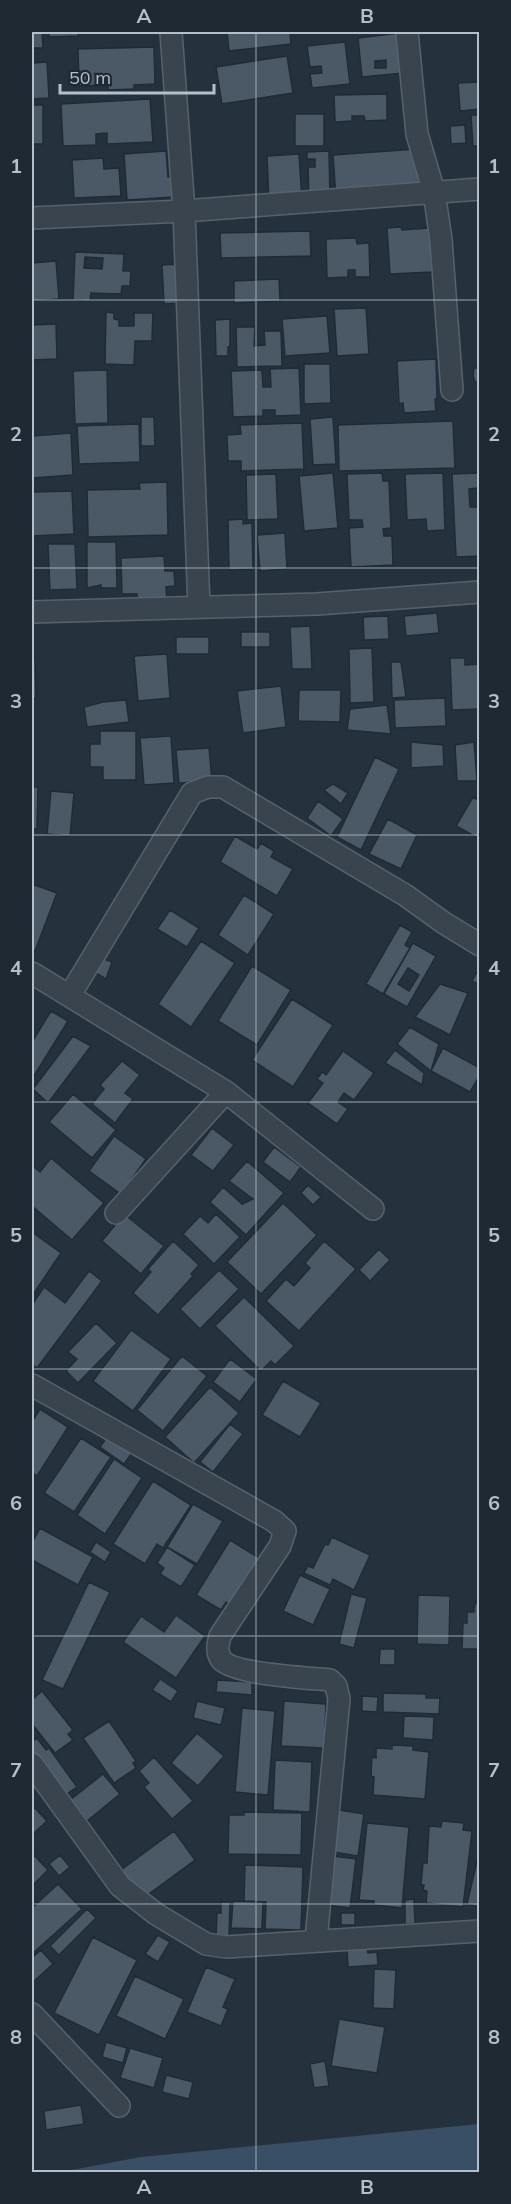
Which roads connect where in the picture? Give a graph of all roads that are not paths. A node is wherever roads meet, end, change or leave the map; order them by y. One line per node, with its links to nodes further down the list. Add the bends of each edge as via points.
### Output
1 (171, 32): 5 (street)
2 (407, 32): 4 (street, via 417,134)
3 (480, 189): 4 (street)
4 (434, 192): 5 (street); 7 (street)
5 (184, 212): 6 (street); 9 (street)
6 (32, 218)
7 (452, 390)
8 (480, 592): 9 (street, via 317,604)
9 (199, 607): 10 (street)
10 (32, 612)
11 (480, 945): 13 (street, via 405,895 223,788 208,787 192,793)
12 (32, 973): 13 (street)
13 (69, 995): 14 (street)
14 (226, 1092): 15 (street); 16 (street)
15 (373, 1209)
16 (116, 1213)
17 (32, 1385): 20 (street, via 274,1521 285,1531 280,1546 220,1636 217,1651 222,1661 238,1670 330,1680 336,1686 339,1699)
18 (32, 1764): 20 (street, via 120,1886 156,1914 206,1944 226,1947)
19 (480, 1931): 20 (street)
20 (316, 1940)
21 (32, 2014): 22 (street)
22 (119, 2106)

